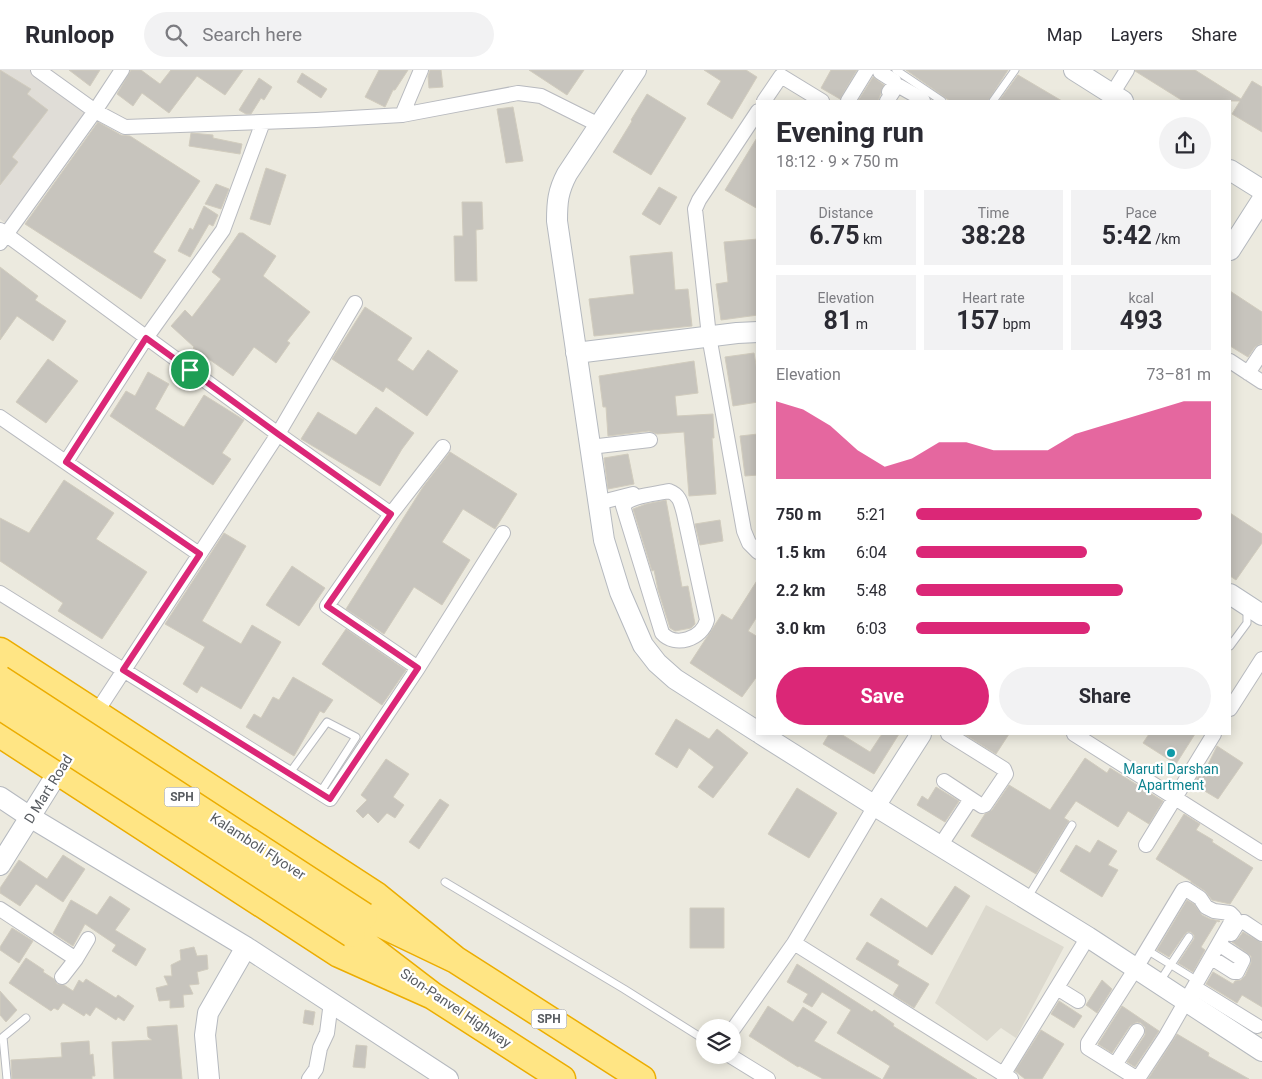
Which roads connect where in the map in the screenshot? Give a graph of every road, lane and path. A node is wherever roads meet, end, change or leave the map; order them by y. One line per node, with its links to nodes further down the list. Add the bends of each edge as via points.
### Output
1 (38, 70): 19 (street)
2 (122, 70): 19 (street)
3 (422, 70): 21 (street)
4 (896, 70): 17 (lane)
5 (1015, 70): 18 (lane)
6 (1074, 70): 10 (street)
7 (1127, 70): 10 (street)
8 (633, 71): 23 (street)
9 (874, 71): 13 (street); 14 (street, via 894,81)
10 (1115, 98)
11 (765, 100): 12 (street, via 781,76)
12 (820, 100)
13 (849, 100)
14 (886, 100)
15 (886, 100): 16 (street, via 899,86)
16 (922, 100)
17 (941, 100)
18 (994, 100)
19 (94, 112): 22 (street, via 125,127); 27 (street)
20 (756, 114): 31 (street, via 695,209)
21 (402, 115): 22 (street); 23 (street, via 518,94 540,96)
22 (262, 122): 32 (street, via 223,230)
23 (599, 126): 34 (street, via 567,174 557,205)
24 (1231, 171): 25 (street)
25 (1262, 190)
26 (1262, 200): 28 (street)
27 (2, 236): 32 (street)
28 (1231, 248)
29 (355, 303): 39 (street)
30 (756, 332): 31 (street)
31 (709, 336): 34 (street); 48 (street, via 744,531)
32 (146, 338): 39 (street); 43 (street)
33 (1262, 352): 36 (street)
34 (576, 353): 42 (street)
35 (1231, 362): 36 (street)
36 (1248, 373): 37 (street)
37 (1262, 382)
38 (0, 416): 43 (street)
39 (278, 434): 46 (street); 49 (street)
40 (650, 440): 42 (street)
41 (443, 447): 46 (street)
42 (590, 447): 45 (street)
43 (66, 462): 49 (street)
44 (643, 492): 45 (street)
45 (598, 503): 54 (street, via 604,540 620,592)
46 (391, 514): 58 (street, via 327,606)
47 (504, 533): 58 (street)
48 (756, 550)
49 (200, 554): 59 (street)
50 (0, 593): 59 (street)
51 (1231, 595): 52 (street)
52 (1254, 610): 55 (lane)
53 (660, 628): 53 (street, via 669,639 681,641 699,633 707,620 680,498 669,491 632,498 623,506); 54 (street)
54 (643, 645): 64 (street, via 675,679)
55 (1231, 645)
56 (0, 651): 63 (highway)
57 (1262, 659): 62 (street)
58 (418, 668): 74 (street, via 330,799)
59 (123, 670): 63 (street); 72 (street)
60 (0, 680): 88 (highway, Kalamboli Flyover / SPH, bridge)
61 (0, 706): 88 (highway, Kalamboli Flyover / SPH, bridge)
62 (1231, 707)
63 (96, 713): 71 (street, D Mart Road); 98 (highway, via 377,896)
64 (756, 731)
65 (0, 734): 71 (highway)
66 (763, 735): 78 (street)
67 (920, 735): 78 (street)
68 (950, 735): 76 (street, via 1004,769 1006,774 985,805)
69 (1076, 735): 77 (street)
70 (1213, 735): 77 (street)
71 (59, 772): 79 (street, D Mart Road); 106 (highway, via 339,954)
72 (289, 774): 74 (street); 74 (lane, via 327,722 356,737)
73 (944, 781): 76 (street)
74 (320, 793)
75 (0, 797): 79 (street)
76 (971, 798): 82 (street)
77 (1176, 798): 81 (street); 83 (street)
78 (875, 806): 82 (street); 93 (street)
79 (30, 817): 84 (street, D Mart Road); 94 (street)
80 (1072, 825): 86 (lane)
81 (1146, 845)
82 (940, 846): 86 (street)
83 (1262, 853)
84 (0, 865)
85 (445, 882): 114 (lane)
86 (1027, 899): 90 (street)
87 (0, 909): 97 (street)
88 (358, 925): 98 (highway, SPH); 106 (highway, Sion-Panvel Highway / SPH)
89 (1262, 934): 95 (street, via 1244,922 1238,923)
90 (1088, 937): 101 (street); 104 (street)
91 (1189, 937): 100 (lane)
92 (88, 939): 97 (street)
93 (794, 943): 111 (street); 118 (street)
94 (246, 947): 108 (street); 120 (street, via 208,1014 205,1036)
95 (1223, 947): 99 (street); 99 (street, via 1243,962 1234,972)
96 (1147, 950): 100 (lane); 101 (street); 105 (street, via 1183,890 1200,898 1206,907 1230,913 1234,917)
97 (76, 959): 102 (street)
98 (456, 960): 124 (highway, SPH)
99 (1215, 960): 105 (street)
100 (1171, 964): 103 (lane); 105 (lane)
101 (1136, 968): 103 (street); 117 (street, via 1088,1043 1088,1048)
102 (62, 977)
103 (1159, 984): 105 (street)
104 (1057, 988): 107 (street); 118 (street)
105 (1190, 992): 110 (street); 117 (street, via 1140,1077 1136,1078)
106 (433, 996): 123 (highway, Sion-Panvel Highway / SPH)
107 (1078, 1001)
108 (331, 1002): 121 (street, via 327,1033 316,1070); 122 (street)
109 (26, 1018): 119 (lane, via 3,1037)
110 (1241, 1018): 112 (street); 115 (street)
111 (740, 1019)
112 (1257, 1026)
113 (1137, 1031): 117 (street)
114 (696, 1034)
115 (1262, 1051)
116 (741, 1062): 125 (street)
117 (1115, 1065)
118 (1007, 1077)
119 (8, 1079)
120 (209, 1079)
121 (309, 1079)
122 (448, 1079)
123 (562, 1079)
124 (642, 1079)
125 (768, 1079)

